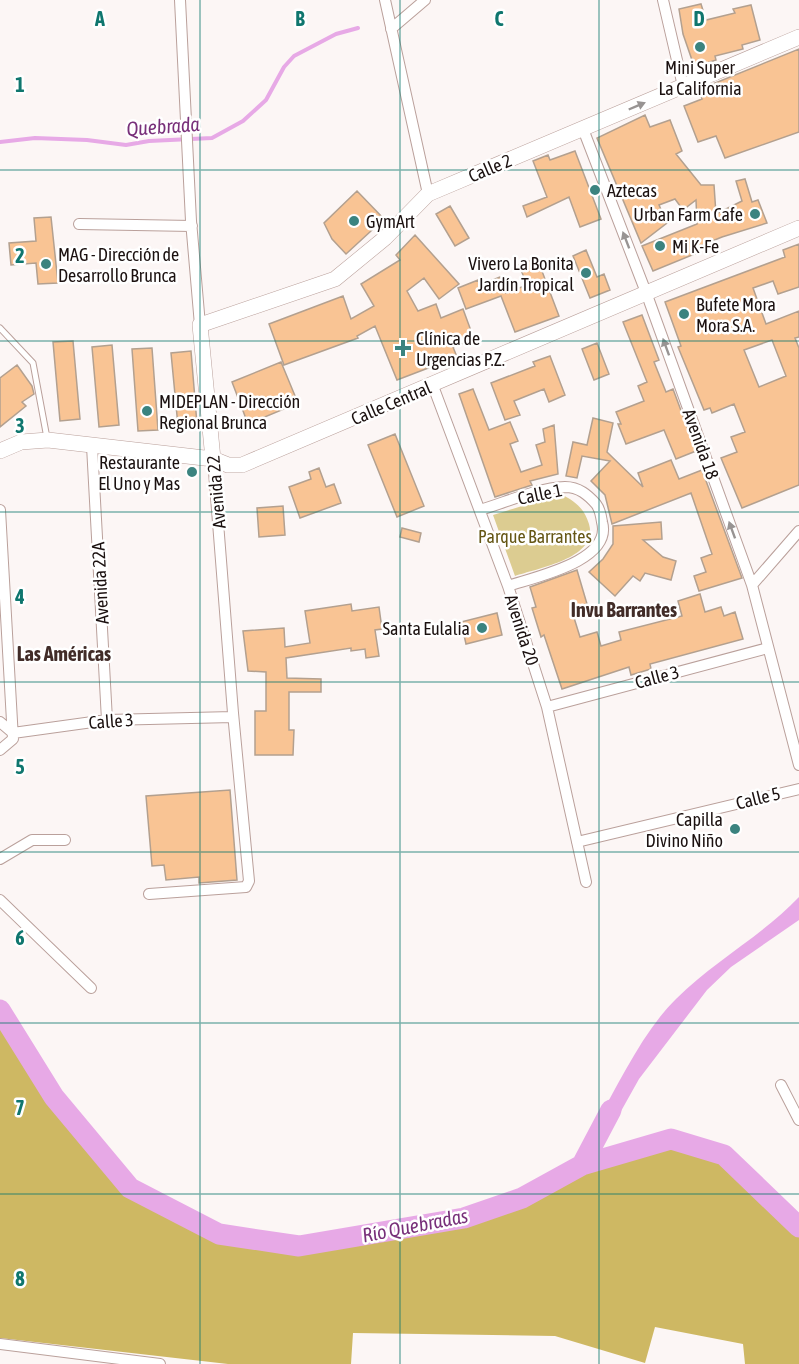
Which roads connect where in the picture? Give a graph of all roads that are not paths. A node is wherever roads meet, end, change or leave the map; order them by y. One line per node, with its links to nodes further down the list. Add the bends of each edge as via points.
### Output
1 (180, 0): 11 (street, Avenida 22)
2 (386, 0): 5 (street)
3 (425, 0): 5 (street)
4 (663, 0): 7 (street)
5 (391, 29): 9 (street)
6 (799, 37): 7 (main road, Calle 2)
7 (683, 86): 8 (main road, Calle 2, one-way to 7)
8 (584, 129): 9 (main road, Calle 2); 13 (street, Avenida 18, one-way to 8)
9 (428, 194): 14 (main road, Calle 2, via 386,238 335,279)
10 (79, 224): 11 (street)
11 (192, 226): 14 (street, Avenida 22)
12 (799, 228): 13 (main road, Calle Central)
13 (647, 295): 16 (main road, Calle Central); 25 (street, Avenida 18, one-way to 13)
14 (200, 325): 20 (main road, Avenida 22)
15 (0, 328): 17 (lane, via 33,363)
16 (433, 386): 20 (main road, Calle Central, via 242,465); 22 (street, Avenida 20)
17 (48, 440): 18 (main road, Calle Central); 19 (main road, Calle Central, via 21,442)
18 (92, 446): 20 (main road, Calle Central); 30 (street, Avenida 22A)
19 (0, 451)
20 (213, 459): 29 (street, Avenida 22)
21 (0, 510): 24 (street)
22 (480, 510): 26 (street, Avenida 20); 26 (street, Calle 1, via 568,487 585,492 599,508 604,529 596,548 577,562)
23 (799, 531): 25 (street)
24 (1, 547): 32 (street)
25 (752, 585): 27 (street, Avenida 18)
26 (508, 586): 28 (street, Avenida 20)
27 (768, 648): 28 (street, Calle 3); 34 (street, Avenida 18)
28 (547, 706): 37 (street, Avenida 20)
29 (233, 717): 30 (street, Calle 3); 40 (street, Avenida 22, via 248,884)
30 (107, 720): 32 (street, Calle 3)
31 (0, 722): 32 (street)
32 (13, 733): 33 (street, via 13,739)
33 (0, 750)
34 (799, 765)
35 (799, 789): 37 (street, Calle 5)
36 (65, 840): 38 (street, via 32,840)
37 (577, 842): 39 (street, Avenida 20)
38 (0, 859)
39 (586, 882)
40 (149, 894)
41 (0, 900): 42 (street)
42 (91, 988)
43 (781, 1085): 44 (street)
44 (799, 1120)
45 (0, 1344): 46 (street)
46 (160, 1364)

